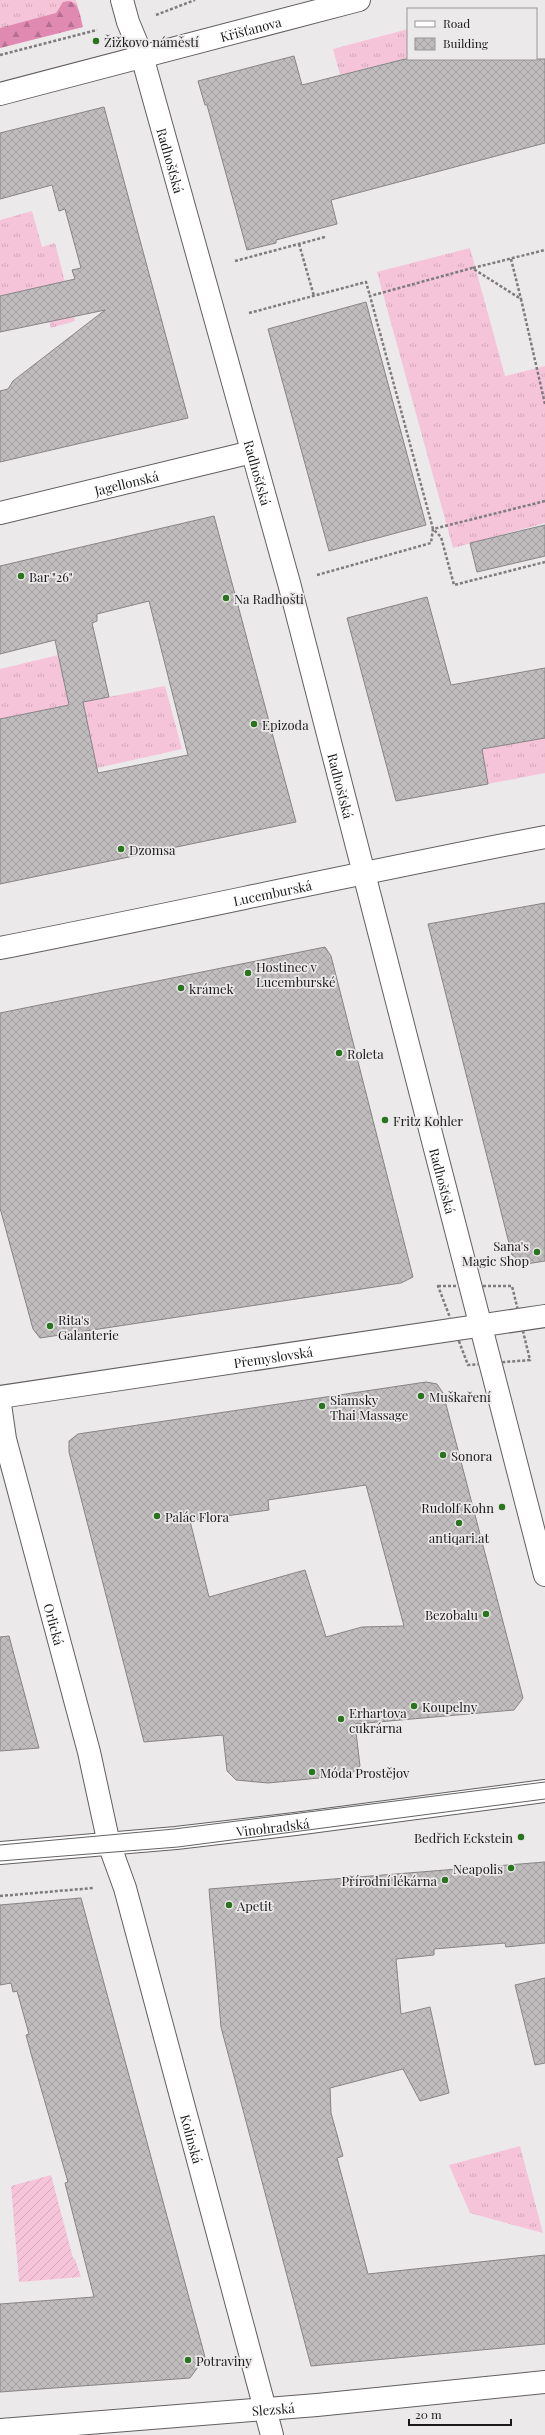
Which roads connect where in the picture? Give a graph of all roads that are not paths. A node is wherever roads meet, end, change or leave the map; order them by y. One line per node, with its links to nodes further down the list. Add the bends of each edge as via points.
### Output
1 (122, 0): 3 (street, Radhošťská)
2 (359, 0): 3 (street, Křišťanova)
3 (142, 56): 4 (street); 5 (street, Radhošťská)
4 (0, 94)
5 (252, 452): 6 (street, Jagellonská); 8 (street, Radhošťská, via 290,583)
6 (0, 513)
7 (545, 837): 8 (street, Lucemburská)
8 (364, 872): 9 (street, Lucemburská); 11 (street, Radhošťská)
9 (0, 948)
10 (545, 1316): 11 (street, Přemyslovská)
11 (482, 1326): 12 (street, Přemyslovská); 14 (street, Radhošťská)
12 (0, 1397)
13 (0, 1404): 16 (street, Orlická, via 5,1439 89,1752)
14 (545, 1575)
15 (545, 1791): 16 (street, Vinohradská, via 295,1824)
16 (109, 1844): 17 (street, Vinohradská); 19 (street, Kolínská, via 125,1888)
17 (0, 1853)
18 (545, 2382): 19 (street, Slezská)
19 (265, 2408): 20 (street, Slezská); 21 (street, Kolínská)
20 (0, 2430)
21 (272, 2435)

